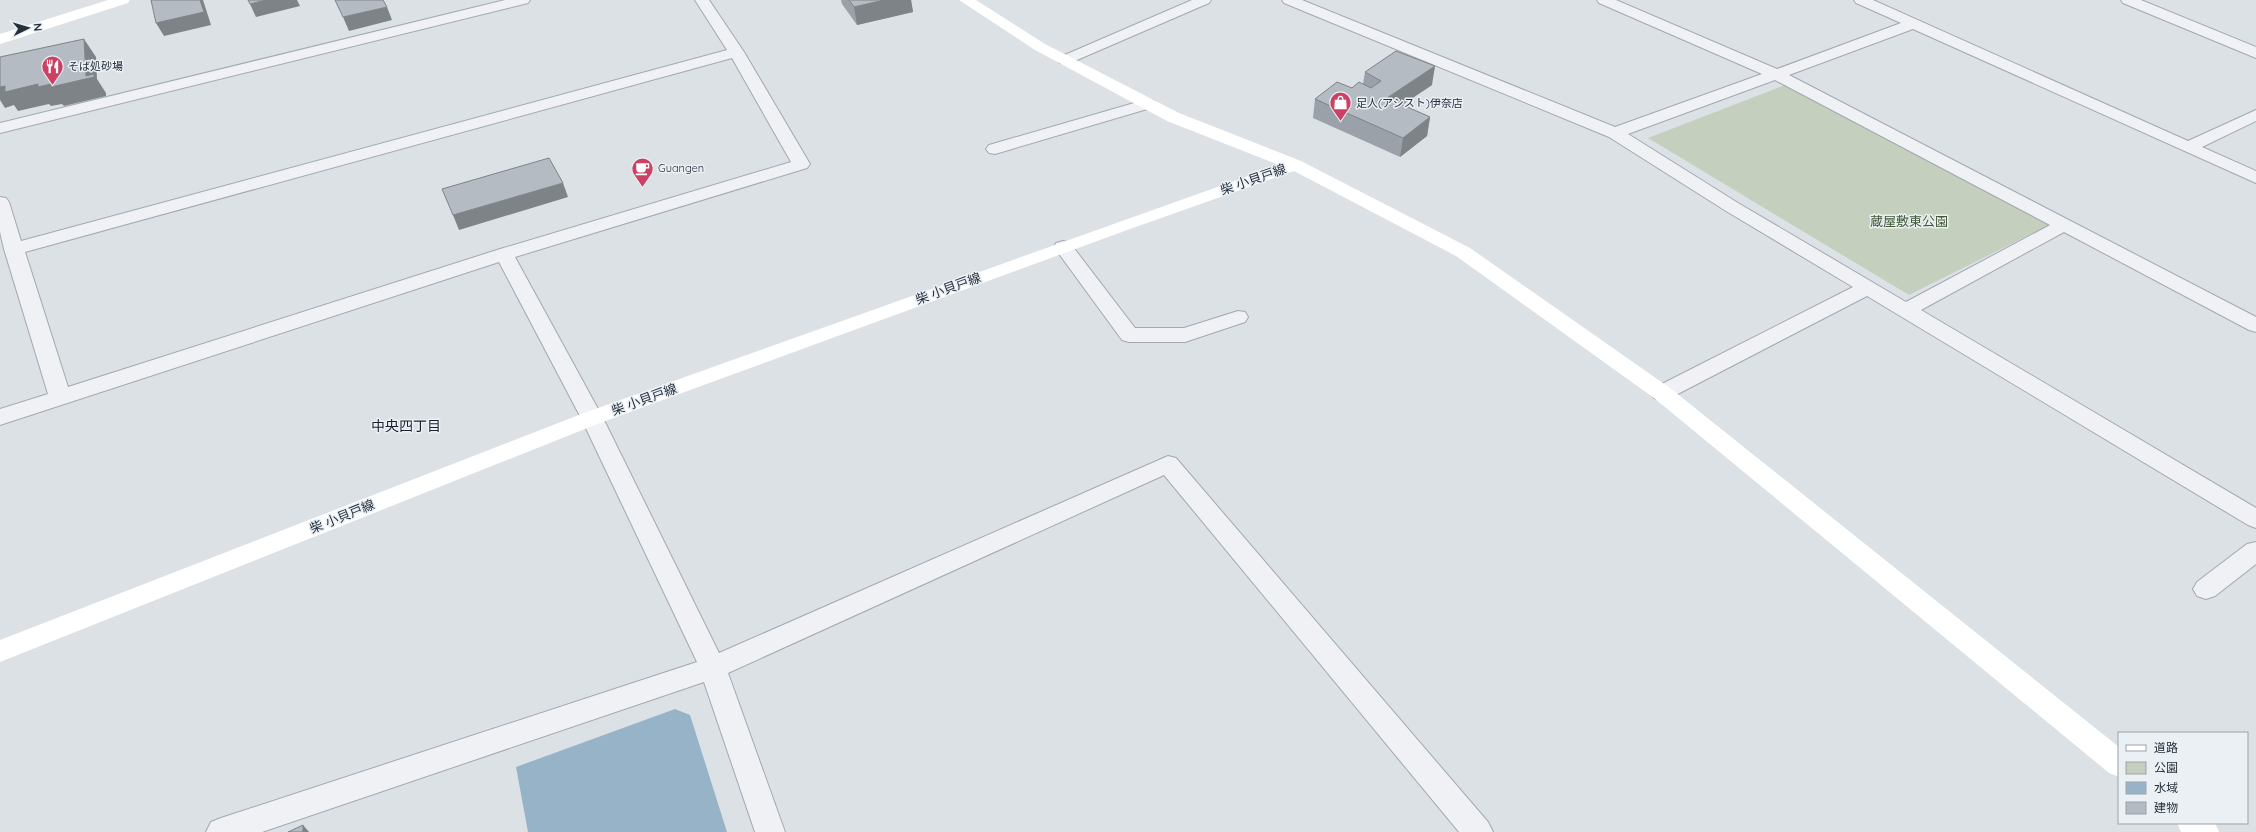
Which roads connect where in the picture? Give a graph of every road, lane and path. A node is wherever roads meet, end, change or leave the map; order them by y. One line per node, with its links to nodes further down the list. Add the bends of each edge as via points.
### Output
1 (123, 0): 11 (street)
2 (523, 0): 18 (street)
3 (702, 0): 12 (street)
4 (966, 0): 14 (street)
5 (1204, 0): 14 (street)
6 (1289, 0): 19 (street)
7 (1604, 0): 15 (street)
8 (1861, 0): 10 (street)
9 (2128, 0): 13 (street)
10 (1913, 24): 15 (street); 20 (street)
11 (0, 39)
12 (736, 52): 27 (street); 28 (street, via 800,164)
13 (2256, 53)
14 (1065, 60): 16 (street)
15 (1776, 74): 19 (street); 25 (street)
16 (1148, 104): 21 (street); 22 (street, via 1173,117)
17 (2256, 115): 20 (street)
18 (0, 128)
19 (1615, 134): 29 (street, via 1732,207)
20 (2189, 147): 23 (street)
21 (995, 148)
22 (1295, 165): 26 (street, 柴 小貝戸線); 33 (street, via 1464,252)
23 (2256, 178)
24 (0, 202): 27 (street)
25 (2063, 225): 30 (street); 32 (street)
26 (1063, 247): 31 (street, via 1129,335 1185,335); 36 (street, 柴 小貝戸線)
27 (13, 249): 34 (street)
28 (504, 254): 34 (street); 36 (street)
29 (1869, 287): 30 (street); 33 (street)
30 (1908, 310): 37 (street)
31 (1238, 317)
32 (2256, 325)
33 (1662, 393): 42 (street)
34 (60, 397): 35 (street)
35 (0, 417)
36 (592, 418): 40 (street, 柴 小貝戸線); 41 (street)
37 (2256, 519)
38 (2256, 551): 39 (street)
39 (2206, 589)
40 (0, 651)
41 (713, 668): 44 (street); 45 (street); 46 (street, via 1168,464)
42 (2118, 763)
43 (2193, 824): 47 (street)
44 (221, 832)
45 (770, 832)
46 (1478, 832)
47 (2204, 832)

